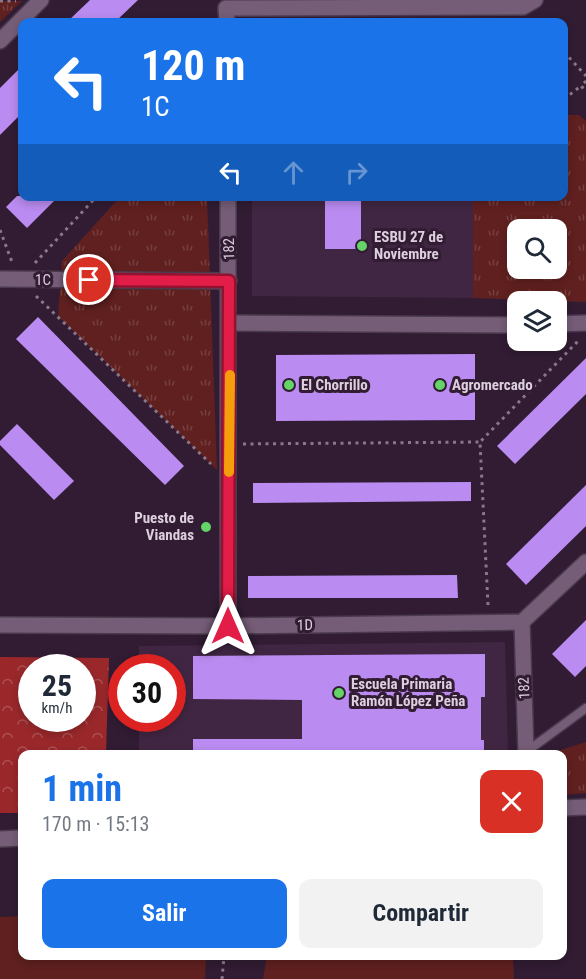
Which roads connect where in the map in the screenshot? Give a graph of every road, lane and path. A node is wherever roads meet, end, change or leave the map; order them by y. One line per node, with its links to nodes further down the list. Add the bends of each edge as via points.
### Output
1 (41, 0): 4 (street)
2 (535, 0): 3 (street, via 523,8)
3 (227, 15)
4 (23, 18)
5 (18, 22): 6 (street)
6 (0, 40)
7 (568, 56): 8 (path)
8 (586, 76)
9 (586, 81): 10 (path)
10 (581, 86): 11 (path); 12 (path)
11 (586, 91)
12 (568, 96)
13 (92, 201): 17 (path)
14 (228, 201): 18 (street, 182)
15 (0, 230): 17 (path)
16 (0, 279): 17 (street, 1C)
17 (19, 279): 18 (street, 1C); 26 (path)
18 (229, 281): 19 (street, 182)
19 (230, 323): 22 (street); 25 (street, 182)
20 (567, 324): 21 (street)
21 (586, 324)
22 (507, 325)
23 (586, 332): 24 (path)
24 (480, 442): 25 (path); 28 (path)
25 (229, 444): 26 (street, 182)
26 (228, 481): 31 (street, 182)
27 (586, 562): 29 (street)
28 (489, 622): 29 (street, 1D); 31 (street, 1D)
29 (522, 622): 33 (street, 182)
30 (0, 625): 31 (street, 1D)
31 (228, 626)
32 (586, 708): 34 (lane)
33 (526, 750)
34 (530, 750)
35 (586, 807): 36 (street)
36 (567, 808)
37 (18, 838): 38 (street)
38 (0, 839)
39 (224, 960): 40 (path)
40 (222, 979)

